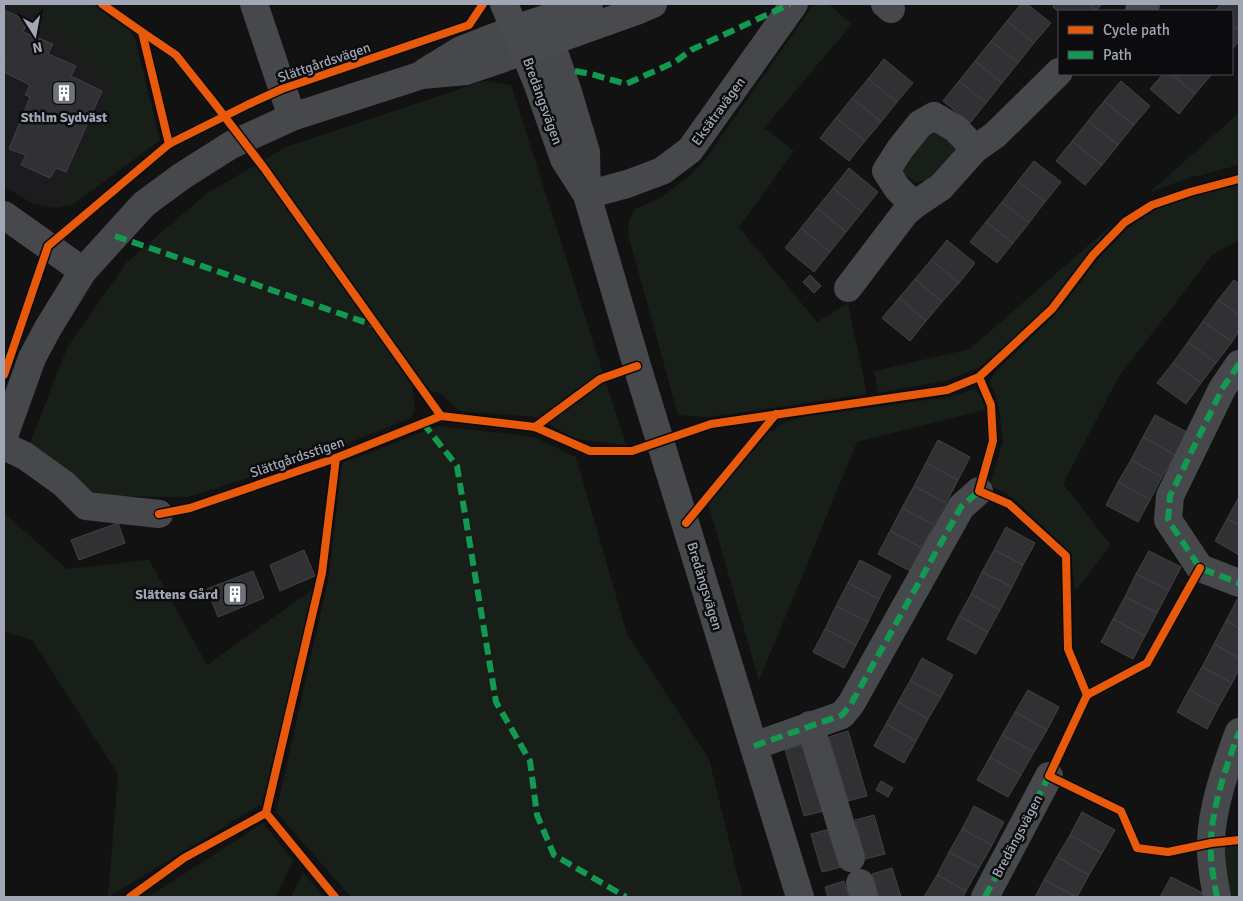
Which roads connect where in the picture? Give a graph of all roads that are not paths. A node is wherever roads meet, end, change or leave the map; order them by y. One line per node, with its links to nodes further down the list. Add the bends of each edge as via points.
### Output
1 (254, 4): 9 (street)
2 (504, 4): 7 (main road, Bredängsvägen)
3 (589, 4): 6 (main road)
4 (653, 4): 6 (main road, via 639,10)
5 (794, 4): 11 (street, Eksätravägen, via 690,150 662,171)
6 (543, 21): 7 (main road); 11 (street, Bredängsvägen, via 586,152)
7 (519, 40): 9 (street, via 461,50 422,75); 11 (street, Bredängsvägen, via 564,159)
8 (1058, 73): 10 (street, via 995,135)
9 (292, 117): 14 (street, via 231,146 182,176 144,204)
10 (975, 149): 12 (street, via 941,187); 12 (street, via 956,129 934,116 920,124 886,171)
11 (588, 195): 24 (street, Bredängsvägen)
12 (914, 205): 15 (street)
13 (4, 215): 14 (street)
14 (83, 271): 17 (street, via 32,358)
15 (848, 288)
16 (1239, 364): 21 (street, via 1222,389 1170,496 1168,520 1200,568)
17 (4, 436)
18 (4, 446): 20 (street, via 57,478 86,506)
19 (979, 491): 22 (street, via 961,507 851,704 842,715)
20 (159, 514)
21 (1239, 583)
22 (810, 725): 24 (street); 26 (street)
23 (1239, 732): 29 (street, via 1226,767 1210,843)
24 (754, 746): 27 (street, Bredängsvägen)
25 (1050, 776): 28 (street, Bredängsvägen)
26 (851, 858)
27 (800, 897)
28 (985, 897)
29 (1217, 897)

